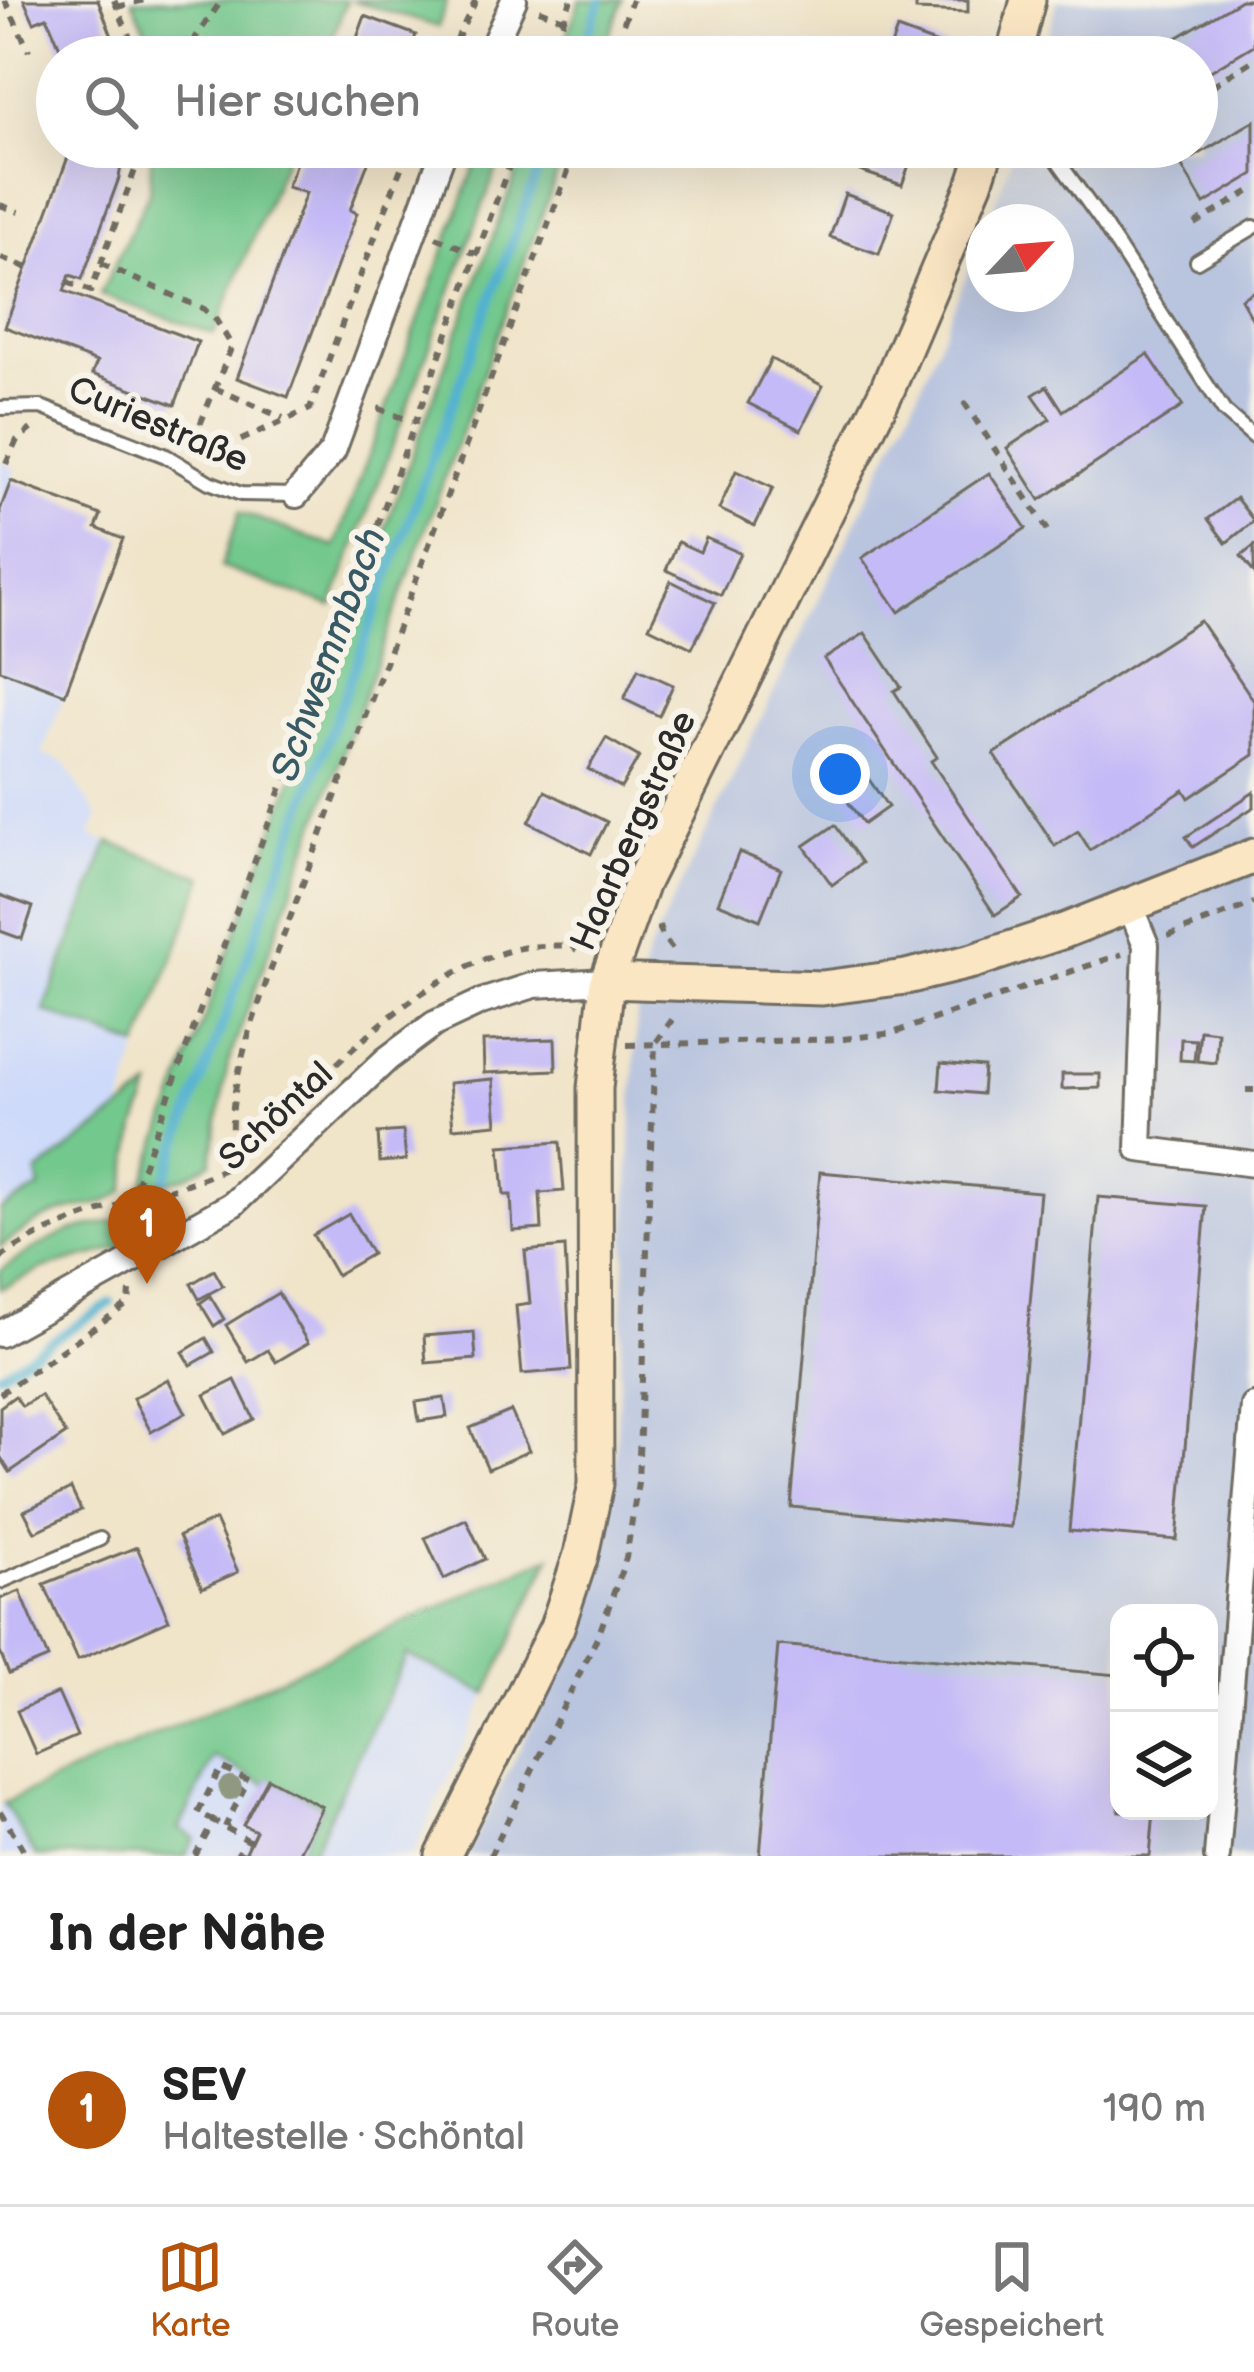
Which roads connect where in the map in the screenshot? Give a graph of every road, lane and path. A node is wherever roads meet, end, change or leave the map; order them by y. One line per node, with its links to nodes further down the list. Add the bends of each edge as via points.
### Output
1 (5, 0): 18 (path)
2 (145, 0): 10 (path)
3 (221, 0): 12 (path)
4 (460, 0): 9 (path)
5 (514, 0): 14 (street)
6 (571, 0): 15 (path)
7 (632, 0): 16 (path)
8 (1028, 0): 17 (main road)
9 (474, 3): 13 (path)
10 (116, 4): 11 (path)
11 (129, 36)
12 (196, 36)
13 (458, 36)
14 (498, 36)
15 (558, 36)
16 (619, 36)
17 (1019, 36)
18 (28, 51)
19 (1254, 61): 20 (path)
20 (1218, 82)
21 (135, 168): 37 (path)
22 (401, 168): 44 (path, via 310,409)
23 (438, 168): 48 (street, via 333,451)
24 (508, 168): 59 (path)
25 (569, 168): 57 (path, via 267,980 232,1112)
26 (981, 168): 52 (main road, Haarbergstraße, via 887,390 642,883)
27 (1063, 168): 45 (lane, via 1224,411)
28 (1254, 189): 29 (path)
29 (1245, 194): 31 (path); 33 (path)
30 (0, 205): 32 (path)
31 (1254, 210)
32 (19, 212)
33 (1196, 224)
34 (1254, 227): 36 (lane)
35 (2, 258): 38 (path)
36 (1197, 261)
37 (100, 264): 39 (path, via 91,291); 40 (path, via 216,320 232,346)
38 (28, 268)
39 (67, 282)
40 (215, 388): 44 (path); 47 (path)
41 (964, 402): 49 (path)
42 (0, 408): 43 (lane, Curiestraße)
43 (52, 411): 46 (path, via 17,440); 47 (lane, Curiestraße)
44 (285, 418): 47 (path)
45 (1254, 437)
46 (6, 464)
47 (183, 467): 48 (lane, Curiestraße, via 241,494)
48 (296, 495)
49 (1049, 532)
50 (1254, 856): 51 (main road)
51 (1130, 906): 52 (main road, via 906,977 822,988); 58 (street, via 1146,945 1139,1149)
52 (607, 981): 55 (path, via 572,945 518,949 414,997); 61 (street, Schöntal, via 534,985 434,1024 233,1204); 73 (main road, Haarbergstraße, via 596,1088 596,1484 557,1628)
53 (674, 1017): 54 (path)
54 (655, 1044)
55 (302, 1098)
56 (252, 1148): 57 (path)
57 (235, 1164): 59 (path)
58 (1254, 1164)
59 (130, 1202): 60 (path, via 59,1223)
60 (0, 1258)
61 (132, 1263): 62 (street, Schöntal); 63 (path, via 129,1303)
62 (0, 1334)
63 (0, 1394)
64 (1254, 1406): 74 (street)
65 (100, 1539): 66 (lane)
66 (0, 1582)
67 (0, 1811): 71 (path)
68 (214, 1821): 69 (path); 69 (path, via 198,1813 221,1767 248,1780); 72 (path)
69 (225, 1827): 70 (path)
70 (251, 1842)
71 (27, 1856)
72 (195, 1856)
73 (442, 1856)
74 (1216, 1856)

